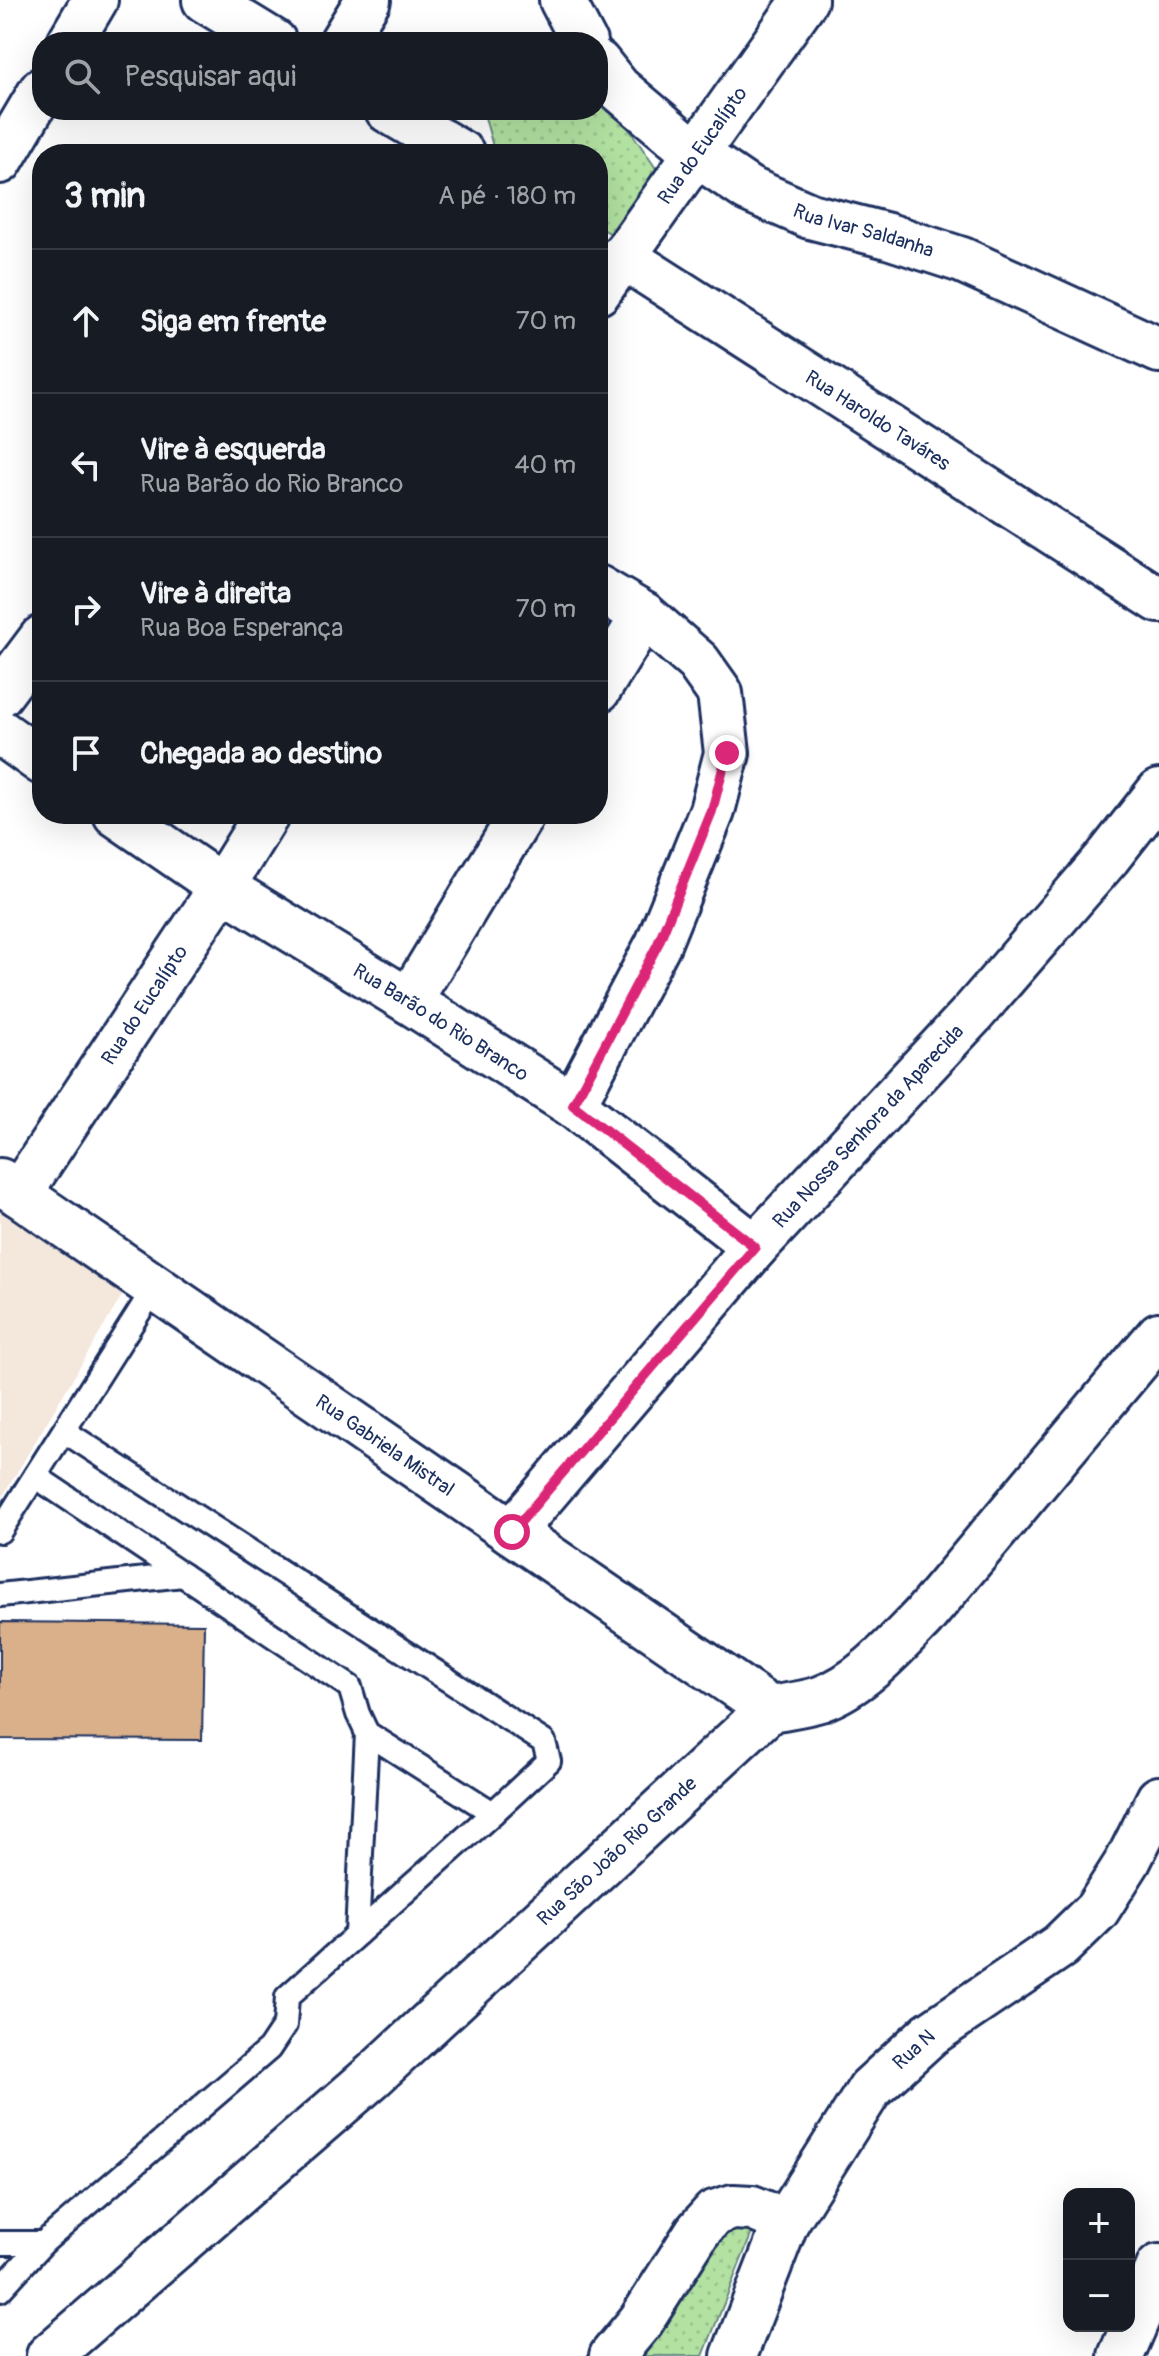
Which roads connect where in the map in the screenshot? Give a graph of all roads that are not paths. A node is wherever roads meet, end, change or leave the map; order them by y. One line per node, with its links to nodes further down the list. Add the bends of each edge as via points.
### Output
1 (95, 0): 6 (street)
2 (205, 0): 7 (street)
3 (368, 0): 8 (street)
4 (562, 0): 9 (street)
5 (805, 0): 14 (street, Rua do Eucalípto)
6 (76, 32)
7 (258, 32)
8 (348, 32)
9 (579, 32)
10 (608, 76): 14 (street, Rua Ivar Saldanha)
11 (32, 107): 15 (street)
12 (401, 120): 13 (street)
13 (433, 144)
14 (695, 153): 16 (street, Rua do Eucalípto); 17 (street, Rua Ivar Saldanha, via 748,189 810,216 962,260)
15 (0, 161)
16 (610, 247): 19 (street, Rua Haroldo Taváres)
17 (1159, 350)
18 (608, 594): 20 (street)
19 (1159, 600)
20 (644, 615): 22 (street); 31 (street, via 698,662 720,693 727,753 712,811 658,944)
21 (32, 659): 23 (street)
22 (608, 674)
23 (1, 725): 24 (street)
24 (32, 753)
25 (1159, 792): 33 (street, Rua Nossa Senhora da Aparecida, via 973,1013)
26 (131, 824): 29 (street, Rua Barão do Rio Branco)
27 (261, 824): 29 (street, Rua do Eucalípto)
28 (516, 824): 30 (street)
29 (222, 887): 30 (street, Rua Barão do Rio Branco); 32 (street, Rua do Eucalípto)
30 (409, 1001): 31 (street, Rua Barão do Rio Branco)
31 (573, 1105): 33 (street, Rua Barão do Rio Branco)
32 (10, 1188): 34 (street, Rua Gabriela Mistral)
33 (755, 1247): 39 (street, Rua Nossa Senhora da Aparecida)
34 (155, 1287): 36 (lane); 39 (street, Rua Gabriela Mistral)
35 (1159, 1335): 42 (street, via 923,1617 886,1654 821,1699)
36 (64, 1431): 37 (lane); 45 (lane, via 544,1742 549,1761)
37 (35, 1476): 38 (lane); 40 (lane)
38 (0, 1531)
39 (512, 1532): 42 (street, Rua Gabriela Mistral)
40 (183, 1575): 41 (lane); 43 (lane, via 350,1687)
41 (0, 1595)
42 (770, 1709): 52 (street, Rua São João Rio Grande, via 374,2075)
43 (367, 1733): 45 (lane); 46 (lane)
44 (1159, 1799): 47 (street, Rua N, via 1097,1910 1060,1946 930,2034 870,2089)
45 (493, 1813): 46 (lane)
46 (357, 1934): 49 (lane, via 287,1997 285,2025 269,2049)
47 (786, 2222): 53 (street, via 752,2208 714,2213); 54 (street, Rua N)
48 (0, 2243): 49 (lane)
49 (43, 2243): 51 (lane)
50 (1159, 2267): 55 (street)
51 (0, 2290)
52 (49, 2356)
53 (612, 2356)
54 (734, 2356)
55 (1121, 2356)

